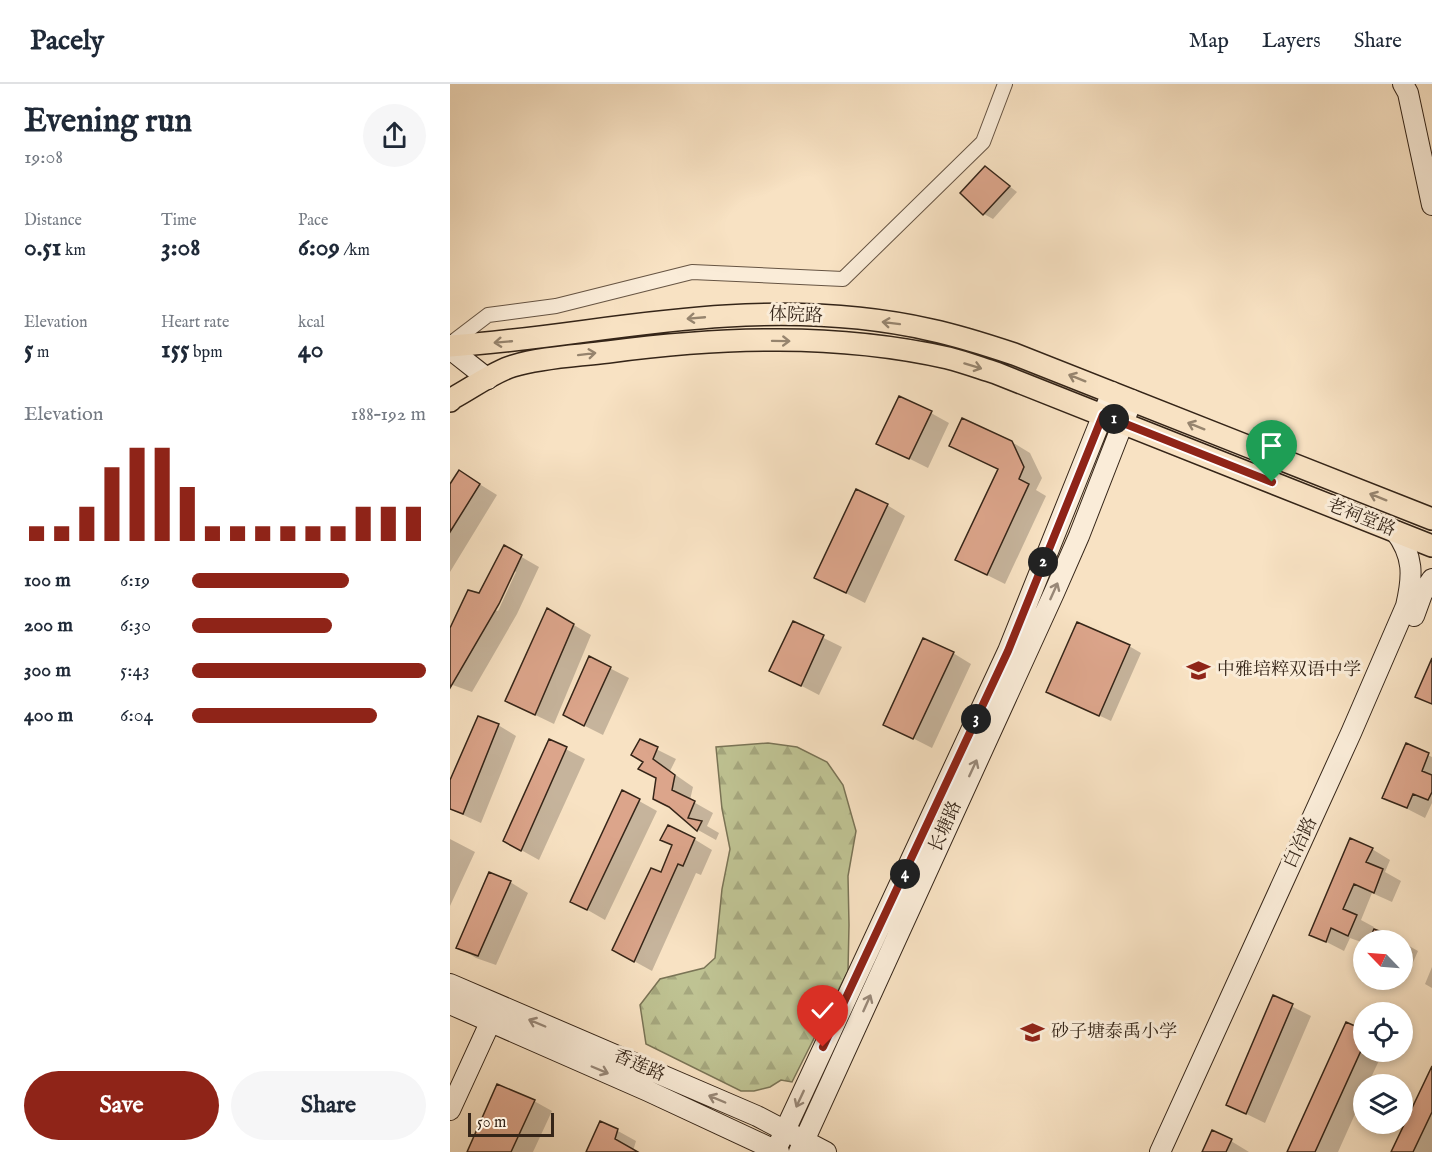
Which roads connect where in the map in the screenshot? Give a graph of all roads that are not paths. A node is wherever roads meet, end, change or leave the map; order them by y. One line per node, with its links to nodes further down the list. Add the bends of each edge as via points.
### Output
1 (1005, 84): 4 (street, via 983,142 843,279 692,272 556,306 488,315)
2 (1403, 84): 3 (main road)
3 (1432, 205)
4 (450, 346): 5 (main road); 6 (main road, 体院路, one-way to 4, via 972,340 900,324 843,318 728,316 507,343)
5 (488, 379): 7 (main road, 体院路); 8 (main road, 体院路, one-way to 8, via 512,366 630,349 716,341 842,342 951,359)
6 (1122, 396): 8 (main road, 长塘路); 9 (main road, 老祠堂路, one-way to 6)
7 (451, 397)
8 (1113, 419): 10 (main road, 老祠堂路); 18 (main road, 长塘路, one-way to 18); 19 (main road, 长塘路, one-way to 8, via 1054,593)
9 (1432, 519)
10 (1395, 531): 11 (main road, 老祠堂路); 22 (main road, 白冶路, via 1404,543 1411,566 1406,606)
11 (1432, 546)
12 (1432, 579): 23 (main road, 白冶路)
13 (450, 984): 15 (main road, 香莲路)
14 (450, 1004): 15 (main road, 香莲路)
15 (489, 1012): 16 (main road); 17 (main road); 18 (main road, 香莲路, one-way to 15, via 757,1116); 20 (main road, 香莲路, one-way to 20)
16 (450, 1085)
17 (450, 1110)
18 (785, 1131): 19 (main road, 香莲路); 20 (main road, 长塘路)
19 (802, 1146): 21 (main road, 香莲路)
20 (776, 1151)
21 (826, 1152)
22 (1160, 1152)
23 (1173, 1152)

